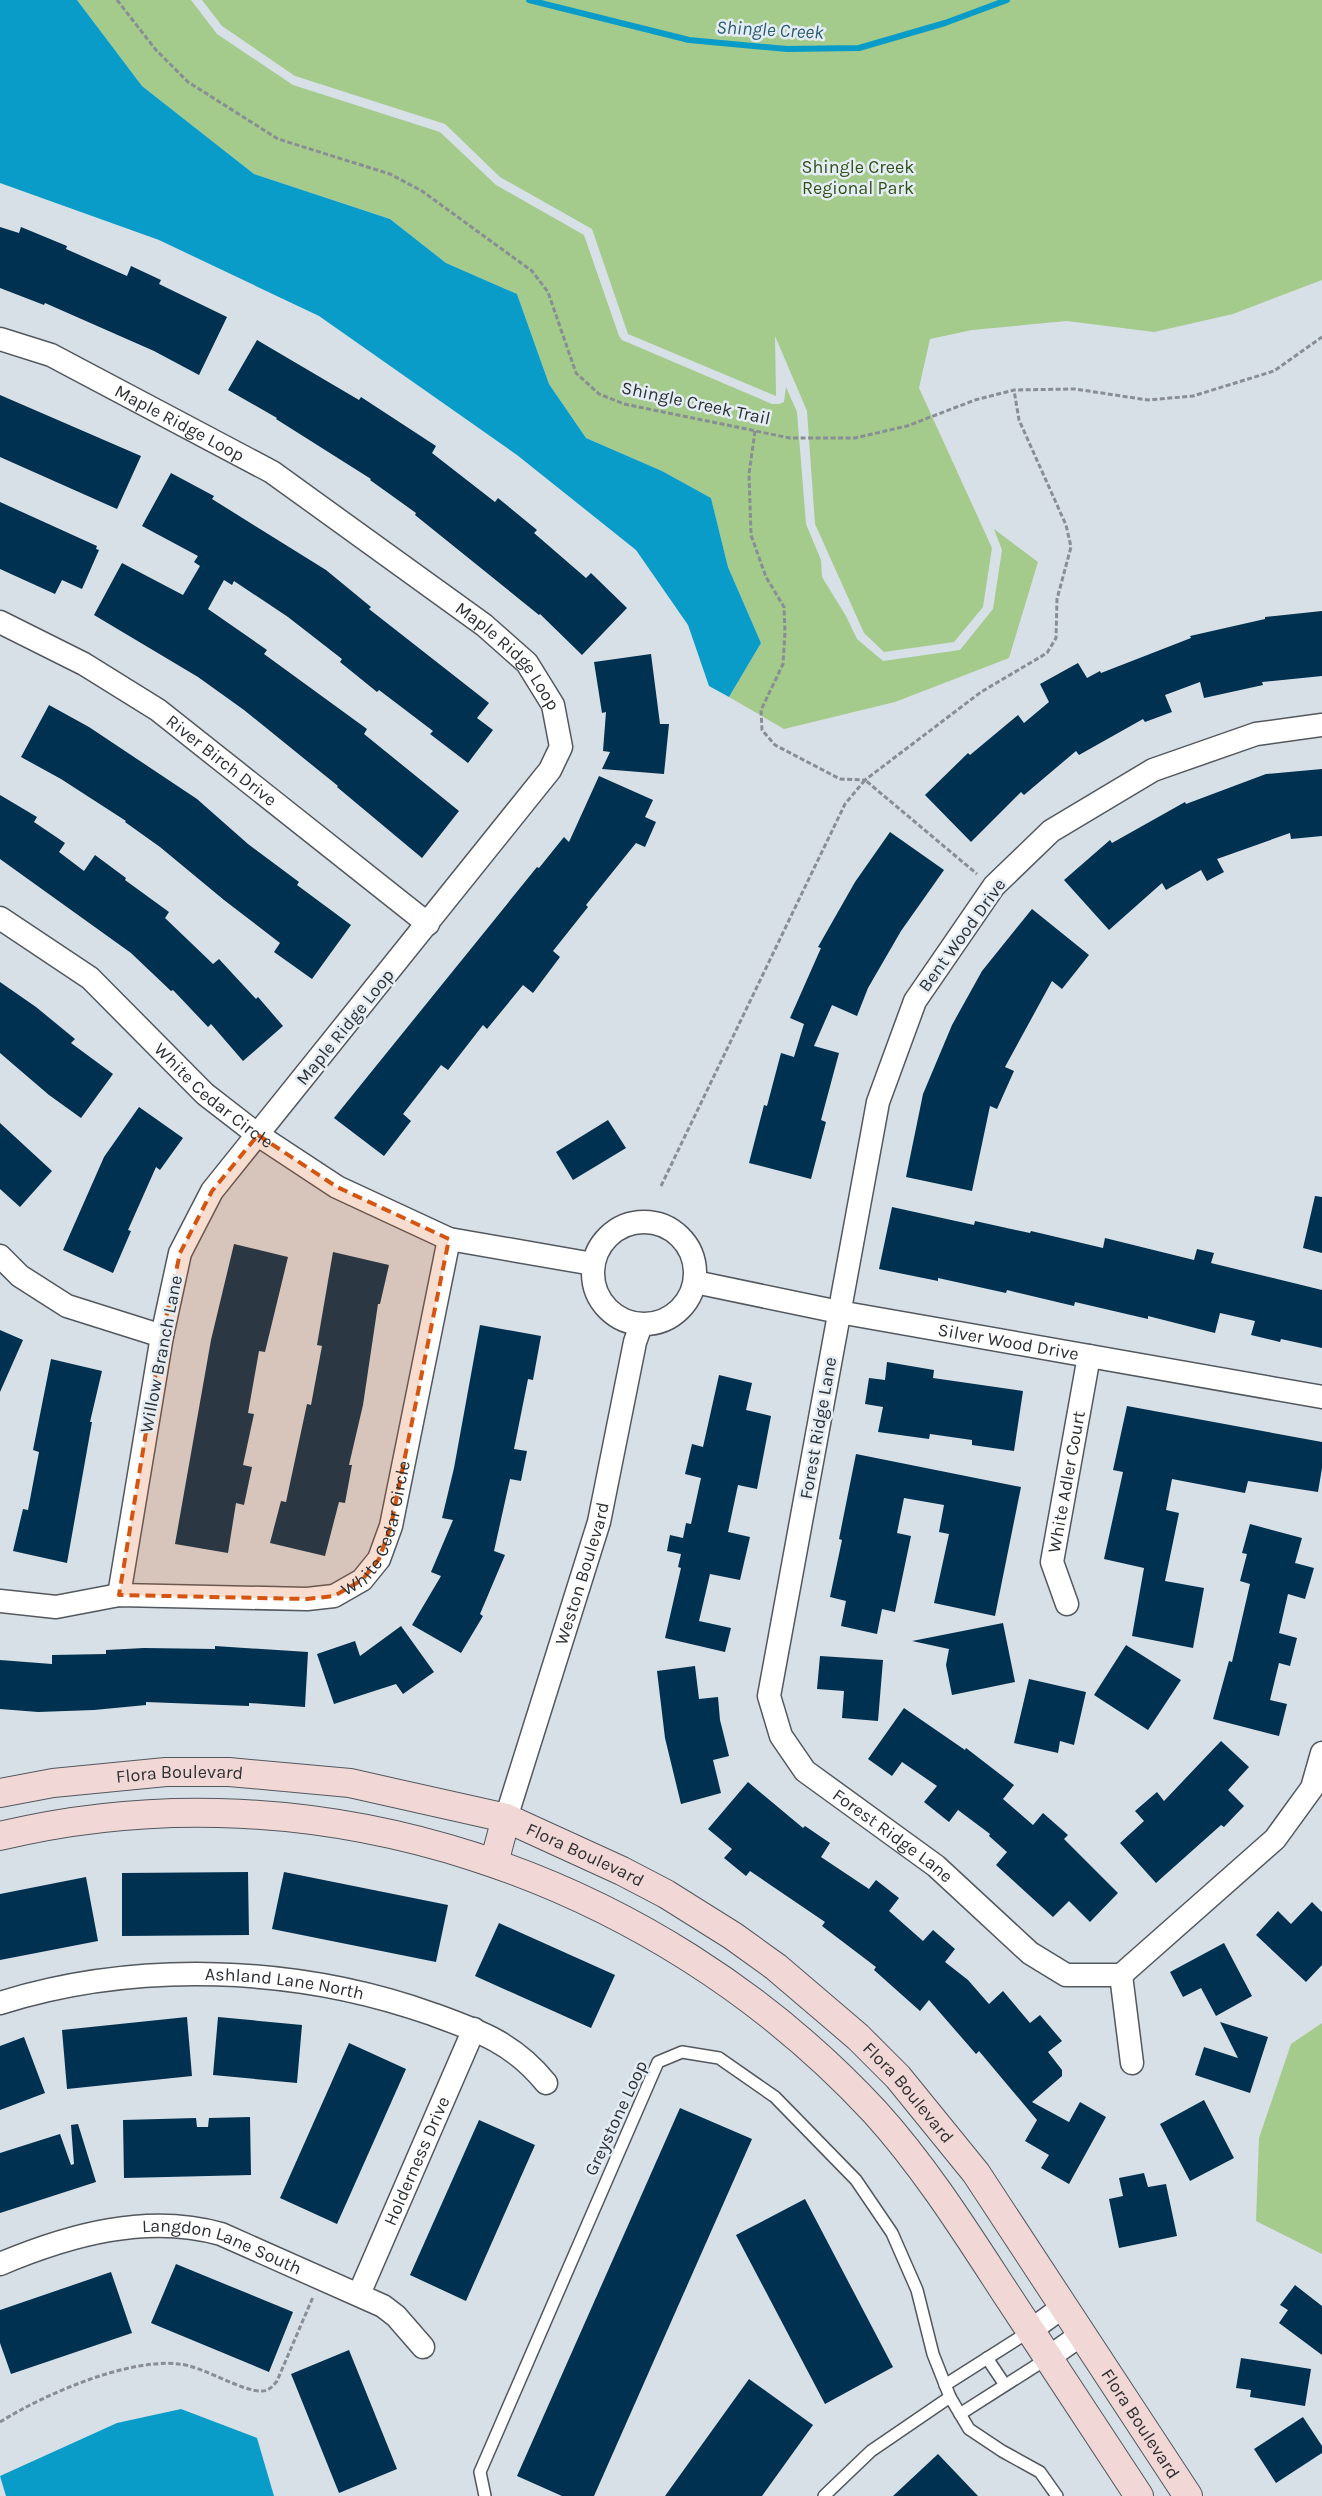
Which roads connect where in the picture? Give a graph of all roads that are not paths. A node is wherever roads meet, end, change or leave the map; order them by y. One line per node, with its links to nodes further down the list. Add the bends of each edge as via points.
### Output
1 (0, 339): 5 (street, Maple Ridge Loop, via 51,355 272,472 484,626 527,663 554,705 560,747 550,770)
2 (0, 622): 5 (street, River Birch Drive, via 84,664 158,710)
3 (1322, 725): 11 (street, Bent Wood Drive, via 1256,734 1153,770 1051,831 994,886 915,1000 878,1102)
4 (0, 918): 6 (street, White Cedar Circle, via 90,978 205,1094)
5 (428, 924): 6 (street, Maple Ridge Loop)
6 (258, 1135): 7 (street, White Cedar Circle, via 337,1187); 13 (street, Willow Branch Lane, via 212,1191 180,1253)
7 (449, 1239): 9 (street, White Cedar Circle); 16 (street, White Cedar Circle, via 391,1526 379,1559 362,1580 334,1596 307,1599)
8 (0, 1256): 13 (street, via 20,1276 67,1306)
9 (593, 1264): 10 (street, via 605,1238 615,1230 631,1222 655,1222 682,1236 694,1258); 12 (street, via 594,1289 603,1305 616,1317)
10 (695, 1282): 11 (street, Silver Wood Drive); 12 (street, via 688,1301 670,1318)
11 (839, 1312): 14 (street, Silver Wood Drive); 24 (street, Forest Ridge Lane, via 769,1696 781,1736 805,1771 936,1866 1030,1953 1066,1975)
12 (641, 1325): 21 (street, Weston Boulevard, via 599,1522)
13 (162, 1336): 16 (street, Willow Branch Lane)
14 (1089, 1356): 15 (street, Silver Wood Drive); 18 (street, White Adler Court, via 1052,1562)
15 (1322, 1397)
16 (120, 1595): 17 (street, White Cedar Circle, via 56,1607)
17 (0, 1601)
18 (1067, 1604)
19 (1322, 1753): 24 (street, via 1312,1788 1275,1839)
20 (0, 1794): 21 (street, Flora Boulevard, via 112,1776 229,1772 350,1783)
21 (506, 1818): 23 (street, Flora Boulevard); 31 (street, Flora Boulevard, via 666,1894 733,1936 811,1995 898,2077 935,2120 976,2173)
22 (0, 1836): 23 (street, via 57,1824 116,1817 224,1813 287,1817 385,1832)
23 (494, 1863): 32 (street, via 566,1890 656,1936 745,1994 782,2024 834,2071 919,2164)
24 (1121, 1975): 27 (street)
25 (0, 2003): 26 (street, Ashland Lane North, via 72,1985 119,1979 229,1976 341,1989 413,2007)
26 (474, 2029): 28 (street, Ashland Lane North, via 519,2054); 30 (street, Holderness Drive)
27 (1132, 2063)
28 (546, 2083)
29 (0, 2264): 30 (street, Langdon Lane South, via 68,2239 118,2229 200,2228 221,2234)
30 (359, 2294): 34 (street, Langdon Lane South, via 396,2316)
31 (1064, 2306): 32 (street); 33 (street, Flora Boulevard)
32 (1030, 2331): 35 (lane); 36 (street)
33 (1082, 2334): 36 (street); 45 (street, Flora Boulevard)
34 (423, 2347)
35 (987, 2358): 37 (lane); 38 (lane)
36 (1048, 2358): 38 (lane); 44 (street)
37 (945, 2385): 39 (lane, Greystone Loop); 41 (lane, Greystone Loop, via 933,2354 917,2290 892,2233 856,2180 775,2097 719,2058 682,2052 658,2062 480,2472)
38 (1005, 2385): 40 (lane)
39 (950, 2397): 40 (lane, Greystone Loop); 42 (lane, via 871,2451)
40 (960, 2414): 43 (lane, Greystone Loop, via 969,2428 1040,2472)
41 (485, 2496)
42 (824, 2496)
43 (1057, 2496)
44 (1139, 2496)
45 (1188, 2496)

